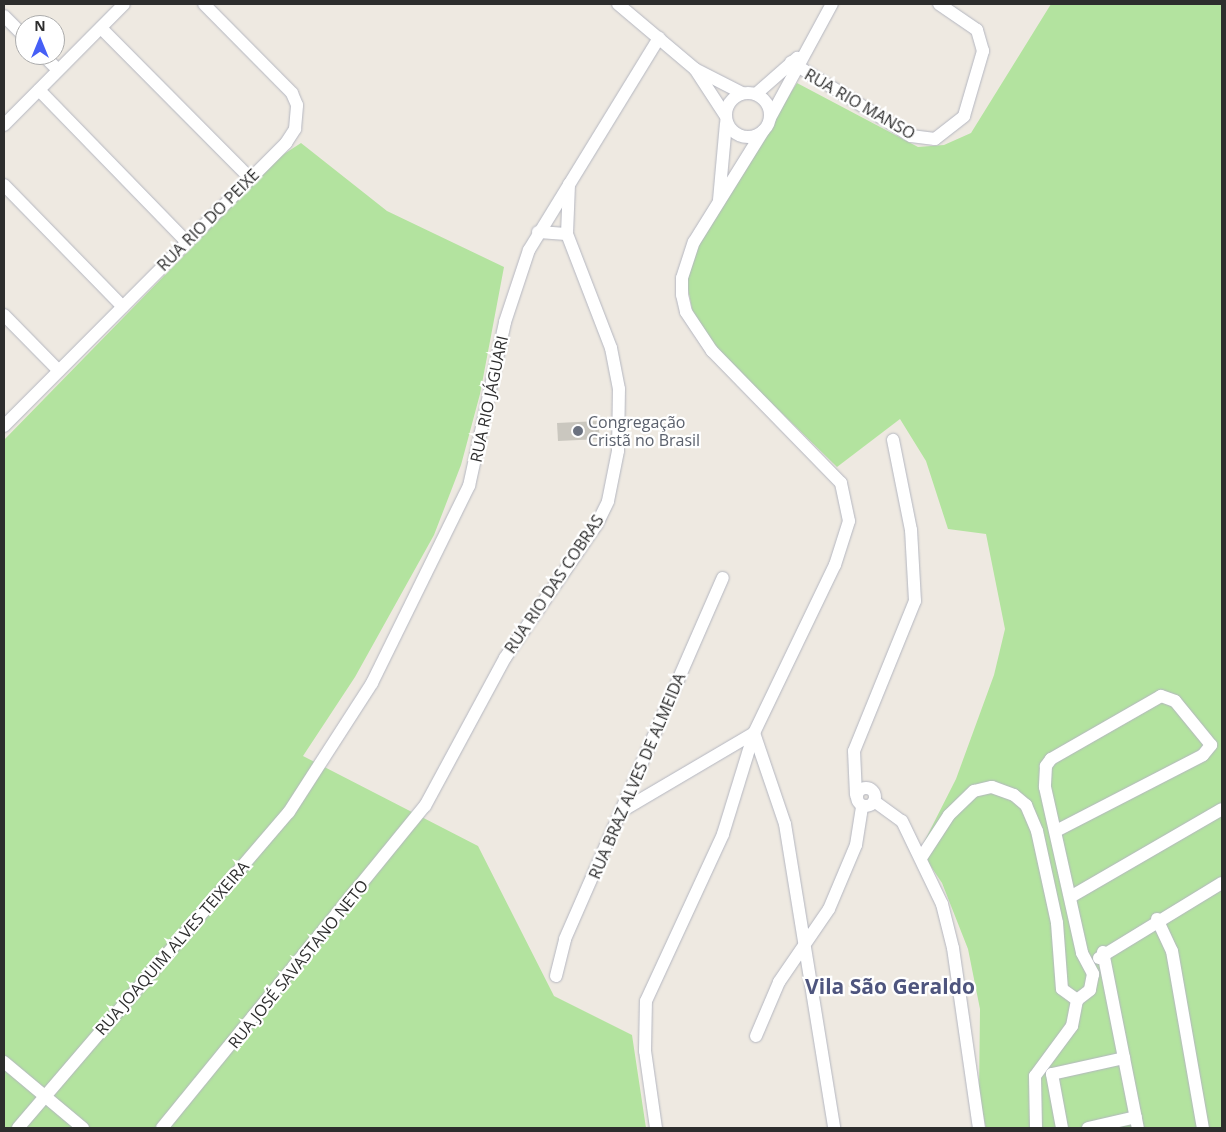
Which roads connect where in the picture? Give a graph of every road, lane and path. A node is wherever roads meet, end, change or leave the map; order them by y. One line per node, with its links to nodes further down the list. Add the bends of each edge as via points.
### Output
1 (204, 4): 21 (street, RUA RIO DO PEIXE, via 292,93 297,104 295,129 286,143)
2 (618, 4): 9 (street)
3 (832, 4): 11 (street)
4 (939, 4): 11 (street, RUA RIO MANSO, via 977,30 983,51 964,116 945,135 923,140 911,136)
5 (118, 6): 8 (street)
6 (4, 16): 7 (street)
7 (15, 27)
8 (100, 28): 12 (street); 21 (street)
9 (659, 38): 13 (street); 22 (street, RUA RIO JÁGUARI)
10 (53, 65): 12 (street)
11 (795, 65): 16 (street); 17 (street)
12 (58, 70): 14 (street)
13 (694, 70): 15 (street); 18 (street)
14 (39, 90): 19 (street); 27 (street)
15 (742, 93): 16 (street); 18 (street, via 730,101)
16 (756, 94): 17 (street, via 767,104)
17 (770, 118): 20 (street)
18 (726, 119): 20 (street, via 743,137); 24 (street)
19 (4, 125)
20 (763, 131): 24 (street)
21 (249, 178): 27 (street, RUA RIO DO PEIXE)
22 (569, 184): 25 (street, RUA RIO JÁGUARI); 26 (street, RUA RIO DAS COBRAS)
23 (4, 185): 28 (street)
24 (719, 200): 34 (street, via 685,262 682,278 686,312 712,350 841,483 849,504 849,521 835,565)
25 (538, 232): 26 (street); 35 (street, RUA RIO JÁGUARI, via 505,322 469,486 372,683)
26 (567, 234): 36 (street, RUA RIO DAS COBRAS, via 616,364 621,418 608,501 597,524 505,658)
27 (186, 241): 28 (street, RUA RIO DO PEIXE)
28 (122, 307): 30 (street, RUA RIO DO PEIXE)
29 (4, 315): 30 (street)
30 (59, 371): 31 (street, RUA RIO DO PEIXE)
31 (4, 426)
32 (893, 440): 37 (street, via 911,530 915,601 854,750 852,771)
33 (723, 578): 38 (street, RUA BRAZ ALVES DE ALMEIDA)
34 (754, 733): 38 (street); 45 (street, via 784,824); 58 (street, via 723,834 646,1001 645,1051)
35 (323, 764): 53 (street, RUA JOAQUIM ALVES TEIXEIRA, via 289,812)
36 (431, 797): 57 (street, RUA JOSÉ SAVASTANO NETO)
37 (865, 798): 41 (street, via 896,814); 45 (street, via 850,864 829,909)
38 (625, 809): 48 (street, RUA BRAZ ALVES DE ALMEIDA, via 565,939)
39 (1222, 809): 43 (street)
40 (1056, 831): 40 (street, via 1203,755 1211,745 1175,702 1166,696 1156,698 1051,759 1044,780); 43 (street)
41 (921, 858): 49 (street, via 949,815 974,791 992,787 1014,795 1026,805 1037,831 1057,923 1062,989); 60 (street, via 950,931)
42 (1221, 888): 44 (street)
43 (1072, 896): 47 (street, via 1082,953)
44 (1157, 919): 46 (street); 64 (street, via 1172,951)
45 (806, 942): 50 (street, via 779,982); 59 (street)
46 (1103, 952): 47 (street); 51 (street)
47 (1090, 968): 49 (street, via 1092,985)
48 (556, 976)
49 (1077, 1000): 61 (street, via 1072,1026 1036,1076)
50 (756, 1036)
51 (1124, 1058): 54 (street); 62 (street, via 1052,1074)
52 (4, 1062): 53 (street)
53 (45, 1096): 55 (street, RUA JOAQUIM ALVES TEIXEIRA); 56 (street)
54 (1137, 1123): 63 (street)
55 (18, 1128)
56 (83, 1128)
57 (162, 1128)
58 (656, 1128)
59 (834, 1128)
60 (978, 1128)
61 (1036, 1128)
62 (1062, 1128)
63 (1088, 1128)
64 (1203, 1128)

